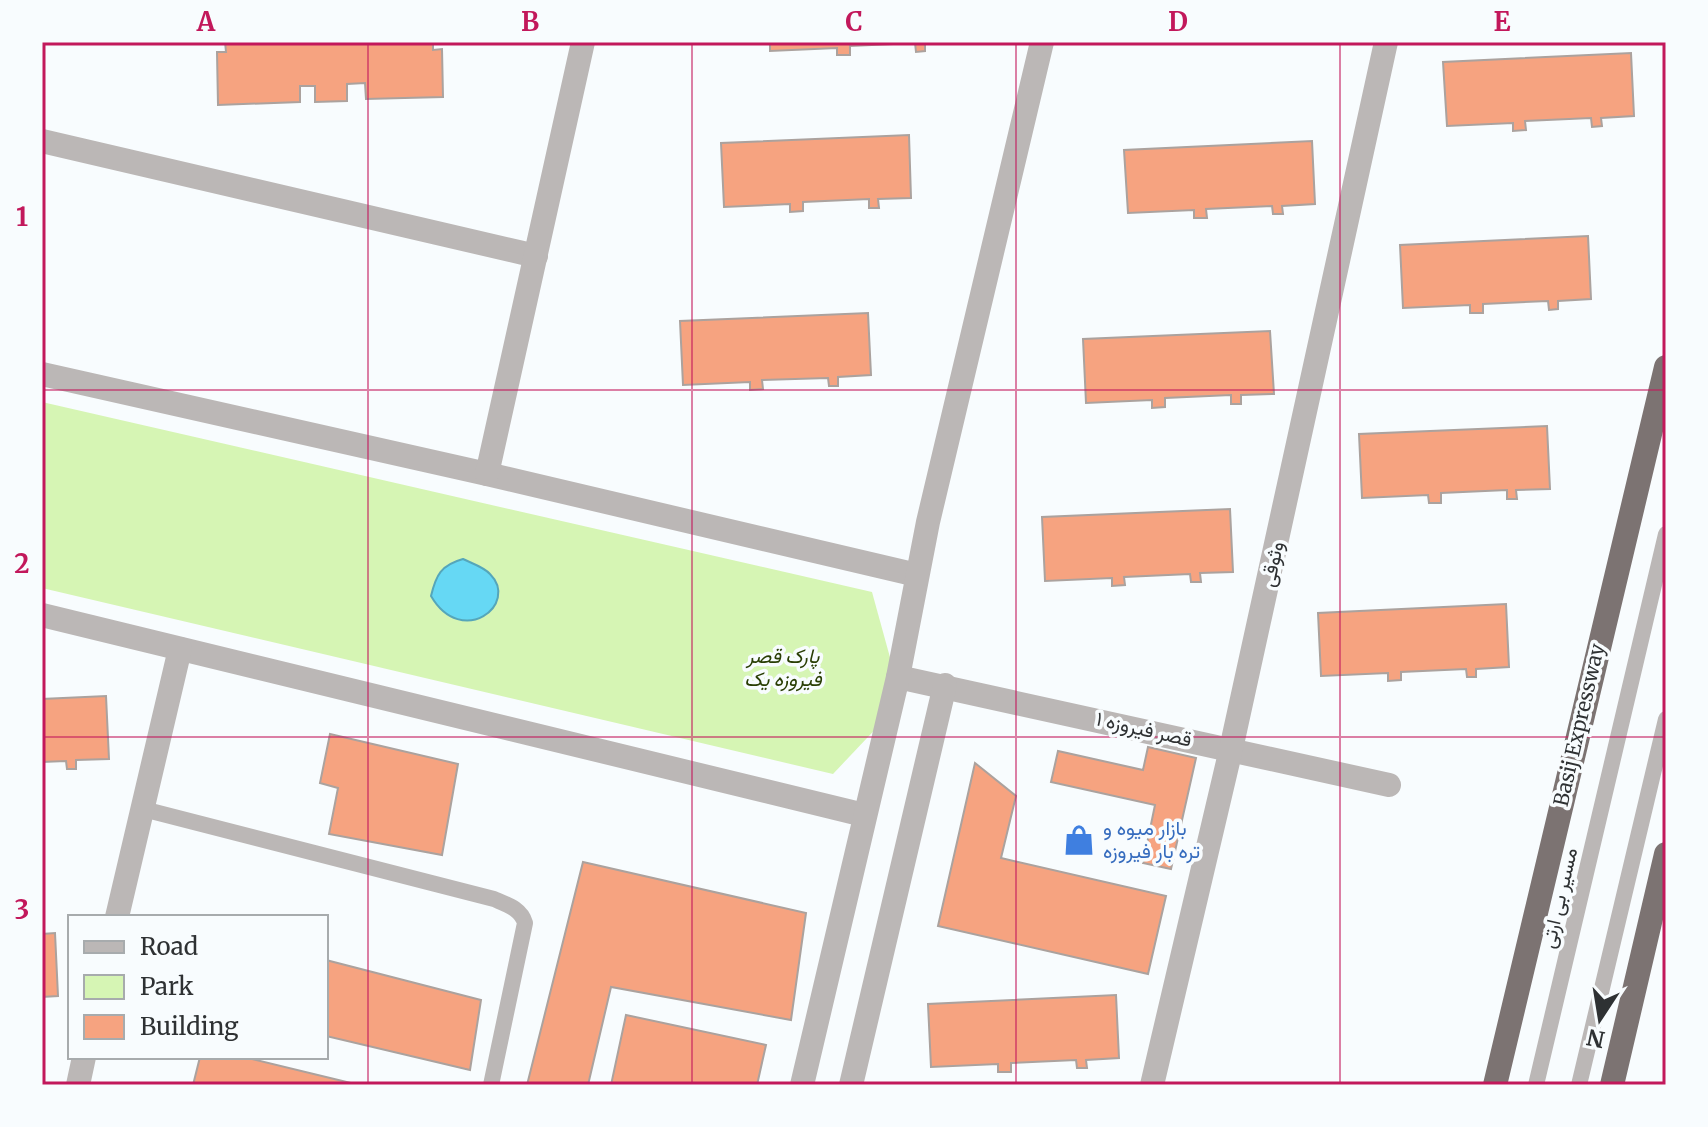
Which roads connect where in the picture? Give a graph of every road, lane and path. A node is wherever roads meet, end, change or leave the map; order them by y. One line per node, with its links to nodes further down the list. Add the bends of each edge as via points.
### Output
1 (583, 42): 5 (street)
2 (1042, 42): 10 (street)
3 (1386, 42): 16 (street, وثوقی)
4 (42, 141): 5 (street)
5 (536, 256): 8 (street)
6 (1666, 367): 28 (highway, Basij Expressway)
7 (42, 374): 8 (street)
8 (487, 474): 10 (street)
9 (1666, 534): 29 (lane, مسیر بی ارتی)
10 (917, 575): 13 (street)
11 (42, 615): 12 (street)
12 (180, 649): 18 (street); 19 (street)
13 (898, 677): 14 (street, قصر فیروزه ۱); 19 (street)
14 (945, 685): 16 (street, قصر فیروزه ۱); 26 (street)
15 (1666, 719): 30 (lane)
16 (1231, 749): 17 (street, قصر فیروزه ۱); 27 (street, وثوقی)
17 (1389, 785)
18 (143, 809): 21 (street); 24 (lane, via 512,906 525,923)
19 (864, 815): 25 (street)
20 (1666, 854): 31 (highway)
21 (117, 915)
22 (84, 1059): 23 (street)
23 (78, 1085)
24 (491, 1085)
25 (802, 1085)
26 (851, 1085)
27 (1152, 1085)
28 (1495, 1085)
29 (1536, 1085)
30 (1579, 1085)
31 (1612, 1085)

